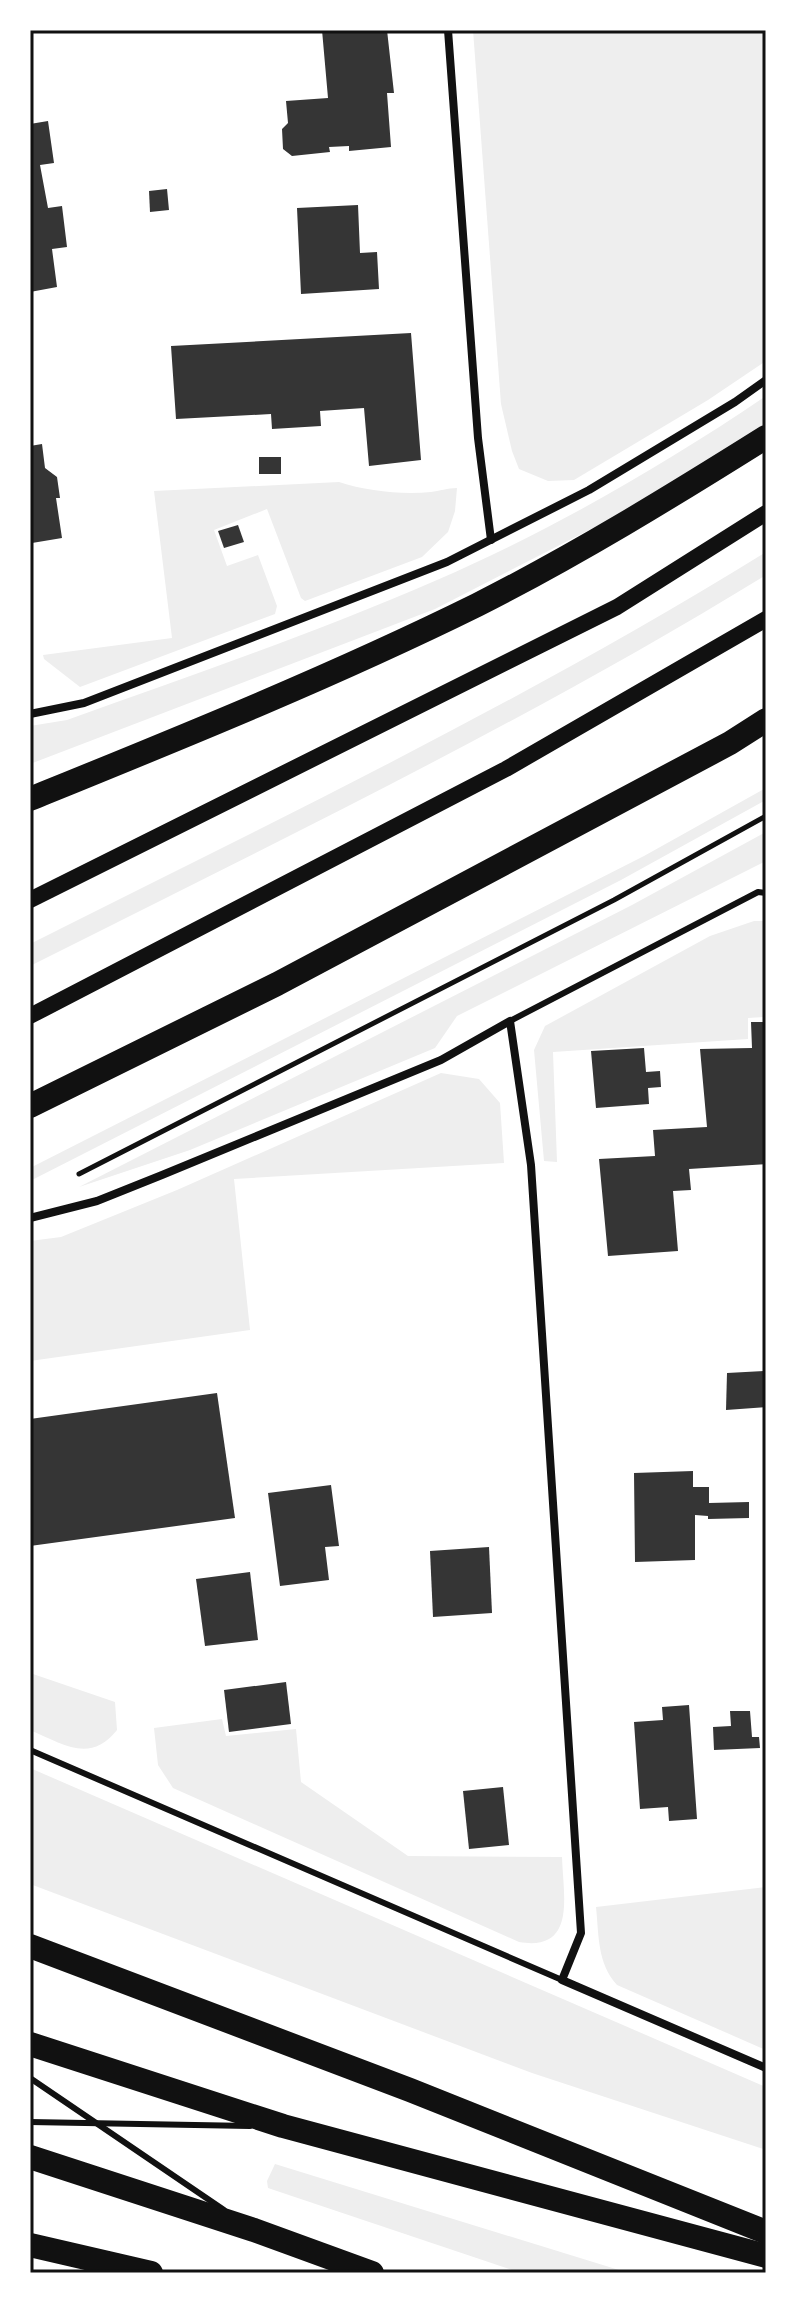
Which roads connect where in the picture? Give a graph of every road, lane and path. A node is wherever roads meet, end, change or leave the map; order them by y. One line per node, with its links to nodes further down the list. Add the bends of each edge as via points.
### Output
1 (448, 30): 5 (street, via 478,438)
2 (766, 380): 5 (street, via 649,456)
3 (766, 437): 9 (highway, via 478,605 210,726)
4 (766, 513): 12 (main road, via 617,607)
5 (491, 540): 7 (street, via 402,582 98,697)
6 (766, 619): 13 (main road, via 506,769)
7 (30, 714)
8 (766, 720): 15 (highway, via 277,984)
9 (30, 799)
10 (766, 816): 16 (path, via 614,900)
11 (766, 893): 14 (lane, via 758,892)
12 (30, 900)
13 (30, 1016)
14 (510, 1021): 17 (street, via 441,1060 234,1146 97,1201); 20 (street, via 531,1165 581,1933)
15 (30, 1106)
16 (71, 1178)
17 (30, 1218)
18 (30, 1750): 20 (lane)
19 (30, 1946): 29 (highway)
20 (562, 1980): 22 (street)
21 (30, 2044): 26 (highway)
22 (766, 2068)
23 (30, 2078): 25 (lane)
24 (30, 2122): 25 (lane)
25 (96, 2123): 26 (lane); 28 (lane)
26 (283, 2126): 31 (highway)
27 (30, 2157): 28 (highway)
28 (254, 2230): 33 (highway)
29 (766, 2232)
30 (30, 2245): 32 (highway)
31 (766, 2256)
32 (151, 2273)
33 (372, 2273)

